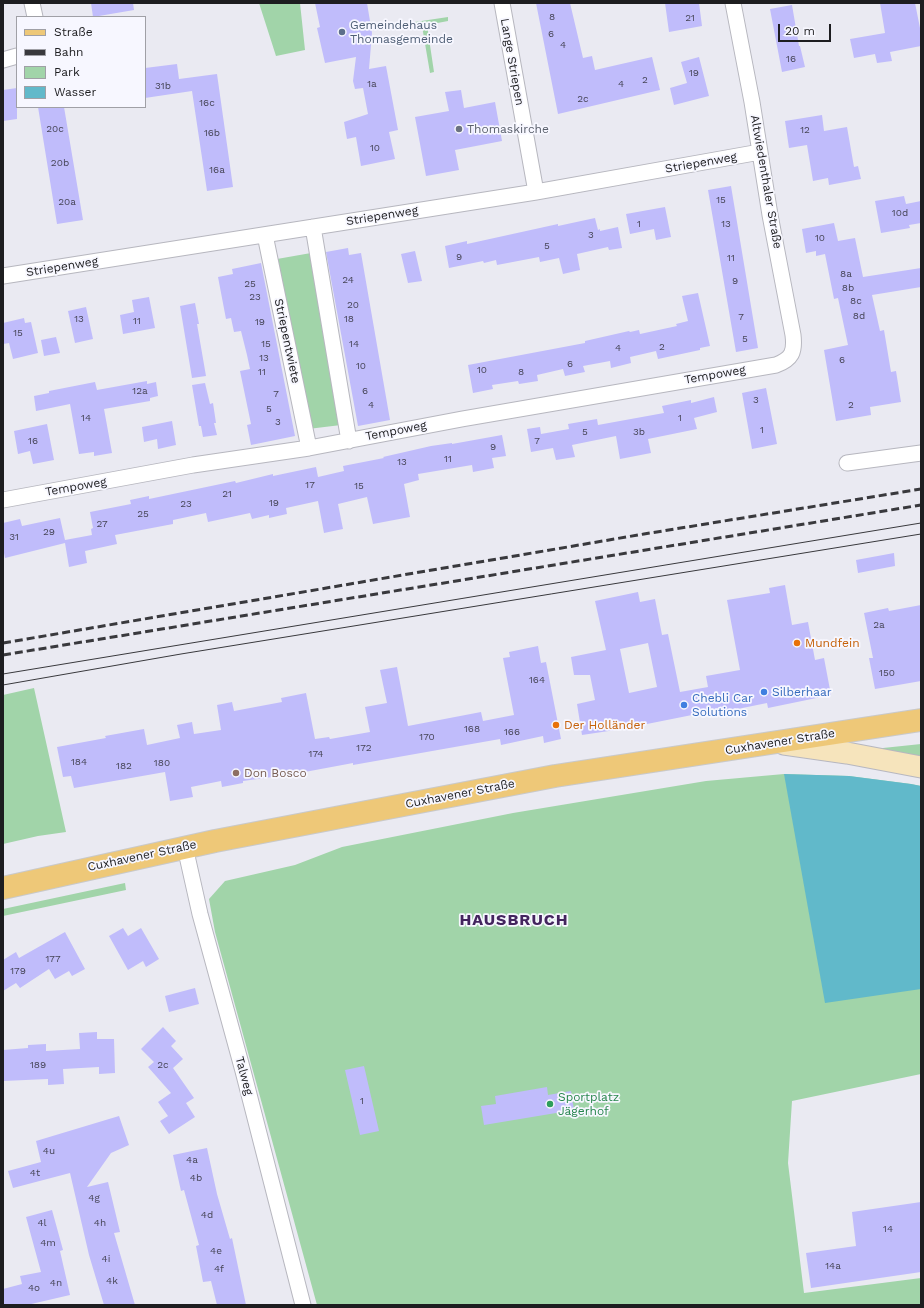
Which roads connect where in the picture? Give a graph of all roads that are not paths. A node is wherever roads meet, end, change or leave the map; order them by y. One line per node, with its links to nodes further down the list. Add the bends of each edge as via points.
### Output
1 (32, 3): 4 (street)
2 (502, 3): 8 (street, Lange Striepen)
3 (733, 3): 7 (street, Altwiedenthaler Straße)
4 (35, 16)
5 (16, 56): 6 (street)
6 (3, 60)
7 (760, 152): 8 (street, Striepenweg); 12 (street, Altwiedenthaler Straße, via 793,335 793,350)
8 (536, 192): 9 (street, Striepenweg)
9 (312, 227): 10 (street, Striepenweg); 13 (street)
10 (265, 235): 11 (street, Striepenweg); 14 (street, Striepentwiete)
11 (3, 276)
12 (788, 360): 13 (street, Tempoweg, via 776,365)
13 (349, 441): 14 (street, Tempoweg)
14 (309, 448): 17 (street, Tempoweg, via 193,465)
15 (921, 453): 16 (street)
16 (847, 463)
17 (3, 500)
18 (921, 720): 19 (main road, Cuxhavener Straße)
19 (775, 742): 20 (main road); 21 (main road, Cuxhavener Straße, via 555,776)
20 (921, 767)
21 (185, 847): 22 (main road, Cuxhavener Straße); 23 (street, Talweg, via 200,914)
22 (3, 888)
23 (302, 1305)

